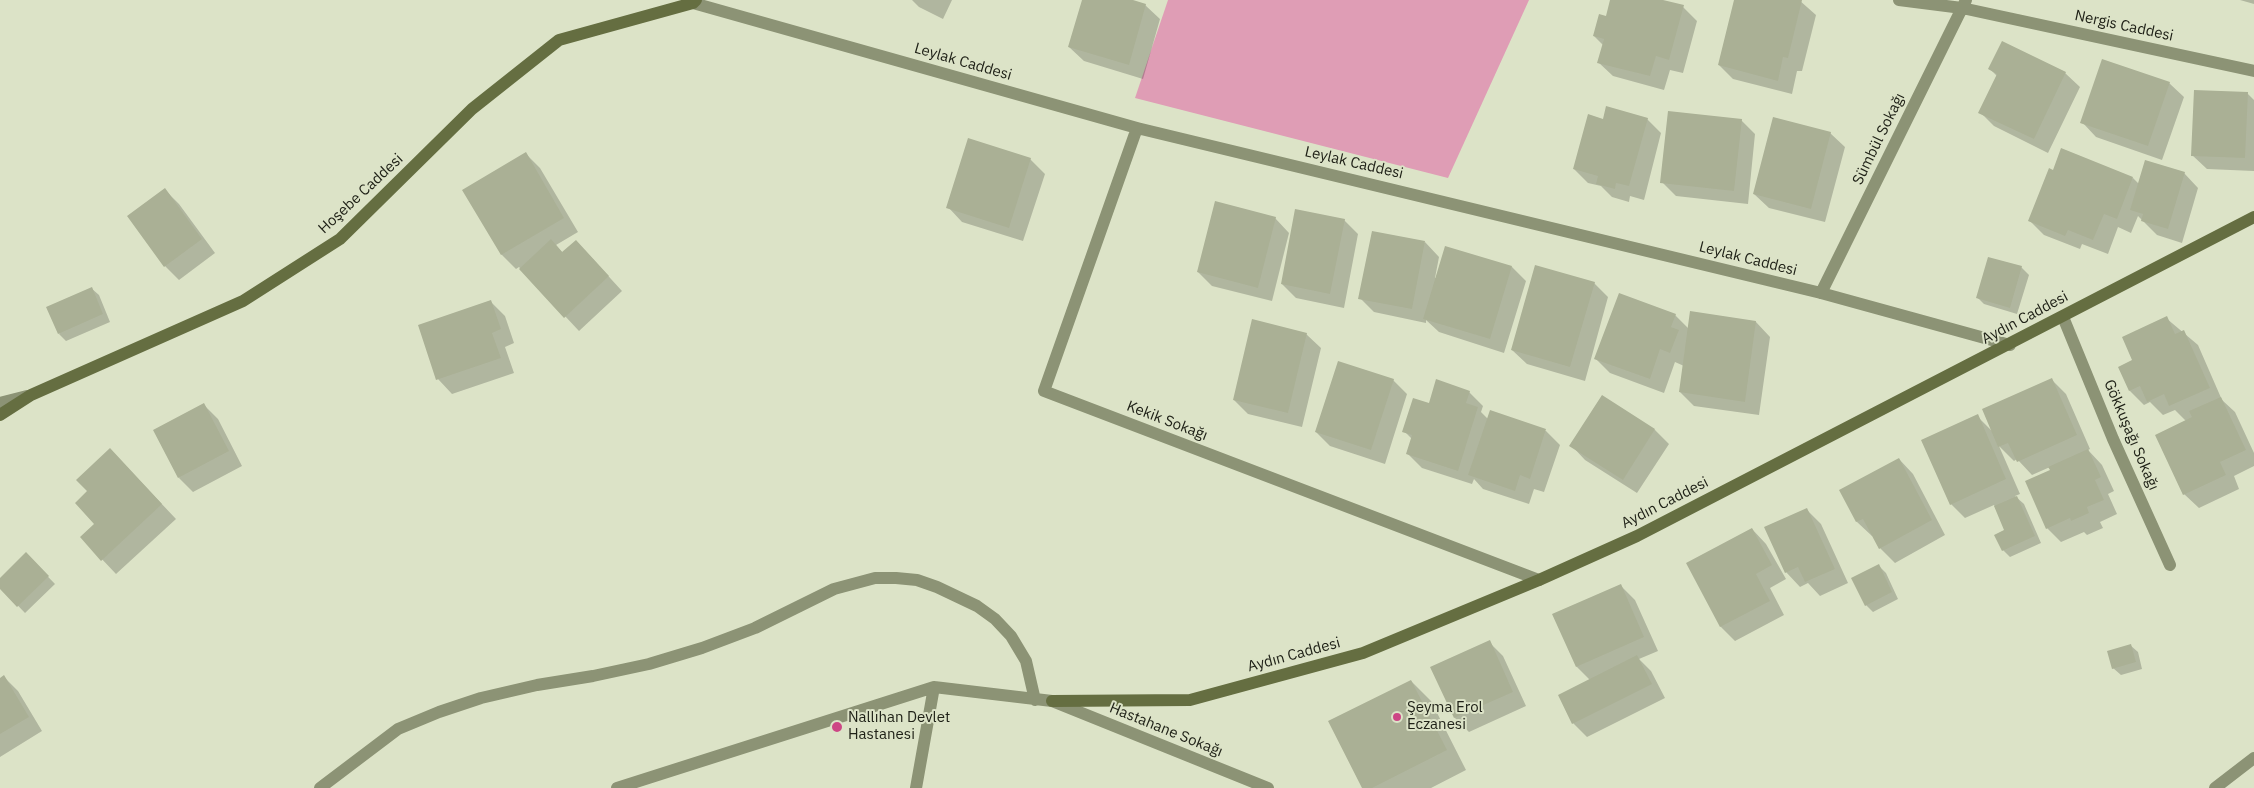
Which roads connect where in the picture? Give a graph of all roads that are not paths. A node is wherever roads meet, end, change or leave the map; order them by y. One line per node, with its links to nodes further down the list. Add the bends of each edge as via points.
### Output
1 (1899, 0): 3 (street, Nergis Caddesi)
2 (694, 1): 5 (street, Leylak Caddesi); 10 (street, Hoşebe Caddesi, via 559,40 472,109 340,239 243,300)
3 (1964, 4): 4 (street, Nergis Caddesi); 7 (street, Sümbül Sokağı)
4 (2254, 71)
5 (1137, 128): 7 (street, Leylak Caddesi); 14 (street, Kekik Sokağı, via 1044,391)
6 (2254, 217): 8 (street, Aydın Caddesi)
7 (1821, 293): 9 (street, Leylak Caddesi)
8 (2063, 317): 9 (street, Aydın Caddesi); 13 (street, Gökkuşağı Sokağı)
9 (2010, 345): 14 (street, Aydın Caddesi, via 1637,536)
10 (31, 395): 11 (street); 12 (street, Hoşebe Caddesi)
11 (0, 403)
12 (0, 415)
13 (2170, 565)
14 (1539, 580): 17 (street, Aydın Caddesi, via 1362,653 1190,700)
15 (934, 687): 16 (street, Hastahane Sokağı); 20 (street); 21 (street)
16 (1035, 700): 17 (street, Hastahane Sokağı); 19 (street, via 1026,661 1011,636 995,619 977,606 917,580 875,578 834,589 755,628 702,648 649,664 491,696 439,712 398,728)
17 (1052, 702): 22 (street, Hastahane Sokağı)
18 (2254, 758): 23 (street)
19 (320, 788)
20 (617, 788)
21 (916, 788)
22 (1268, 788)
23 (2214, 788)

